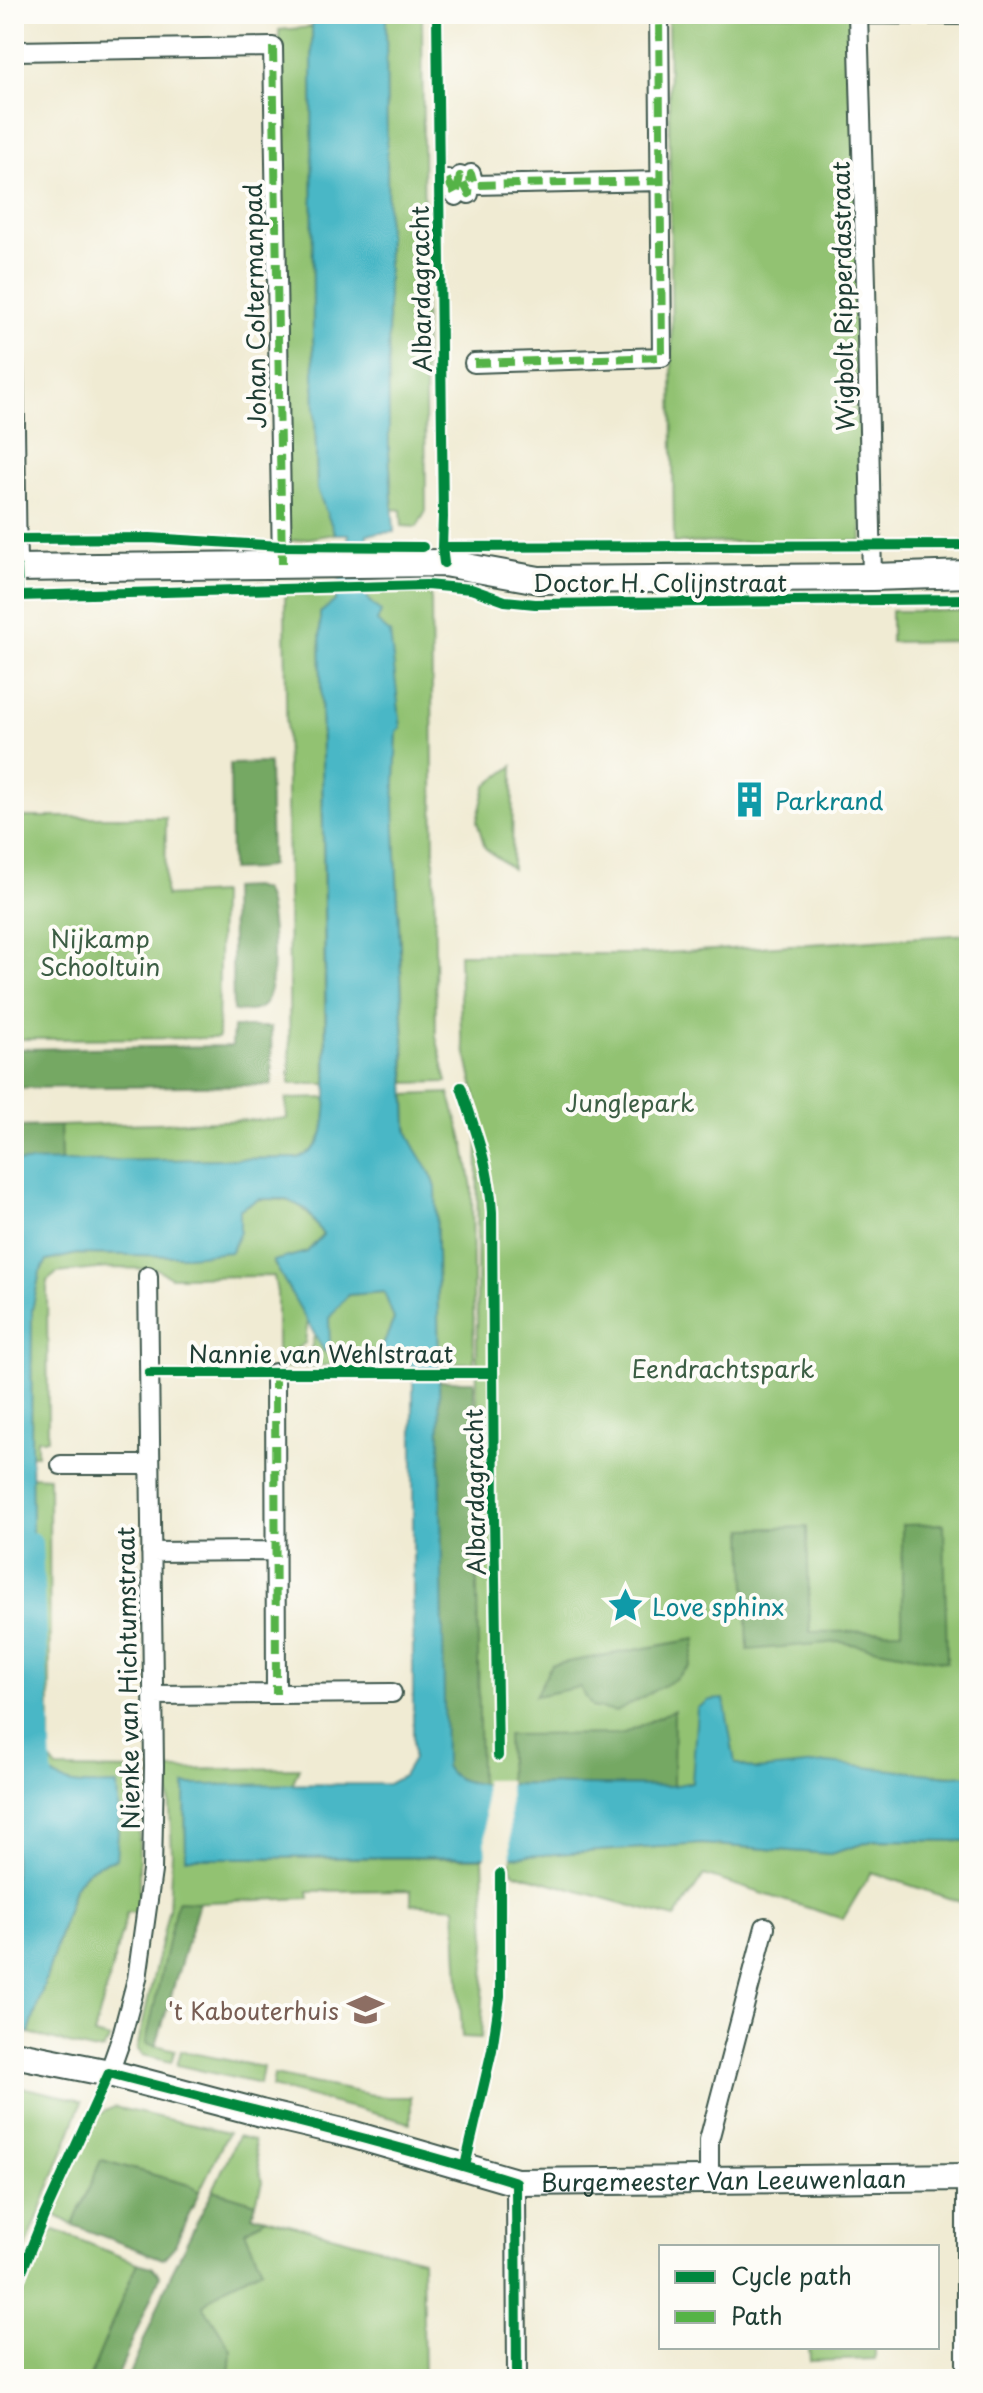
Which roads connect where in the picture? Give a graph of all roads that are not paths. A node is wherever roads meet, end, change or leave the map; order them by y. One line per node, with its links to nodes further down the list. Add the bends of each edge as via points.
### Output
1 (659, 14): 6 (street)
2 (858, 14): 3 (street); 13 (street, Wigbolt Ripperdastraat)
3 (969, 15)
4 (14, 51): 10 (street, Johan Coltermanpad, via 273,47)
5 (447, 179): 6 (street, via 456,196 460,176 469,194 471,174 474,185)
6 (661, 181): 8 (street, via 662,357)
7 (14, 359): 9 (street)
8 (474, 363)
9 (14, 448): 11 (street)
10 (292, 564): 11 (street, Doctor H. Colijnstraat); 13 (street, Doctor H. Colijnstraat, via 444,563 539,580)
11 (16, 568)
12 (969, 574): 13 (street, Doctor H. Colijnstraat)
13 (872, 577)
14 (148, 1276): 17 (street, Nienke van Hichtumstraat)
15 (275, 1373): 18 (street)
16 (61, 1465): 17 (street)
17 (149, 1465): 19 (street, Nienke van Hichtumstraat)
18 (276, 1551): 19 (street); 21 (street)
19 (151, 1552): 22 (street, Nienke van Hichtumstraat)
20 (392, 1693): 21 (street)
21 (276, 1694): 22 (street)
22 (153, 1695): 25 (street, Nienke van Hichtumstraat, via 152,1871 146,1926 137,1979)
23 (765, 1927): 27 (street, via 709,2140)
24 (18, 2055): 25 (street, Burgemeester Van Leeuwenlaan)
25 (109, 2073): 28 (street, Burgemeester Van Leeuwenlaan)
26 (968, 2177): 27 (street, Burgemeester Van Leeuwenlaan); 30 (street)
27 (709, 2180): 28 (street, Burgemeester Van Leeuwenlaan)
28 (516, 2182): 29 (street)
29 (517, 2379)
30 (966, 2379)

